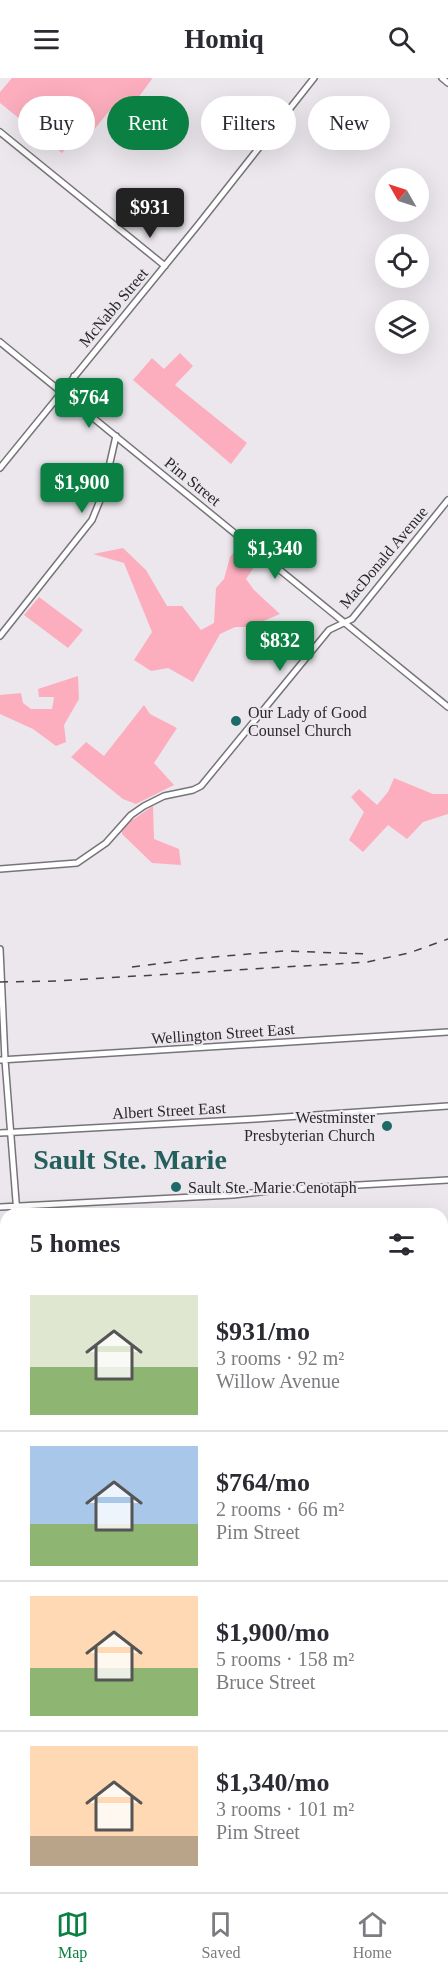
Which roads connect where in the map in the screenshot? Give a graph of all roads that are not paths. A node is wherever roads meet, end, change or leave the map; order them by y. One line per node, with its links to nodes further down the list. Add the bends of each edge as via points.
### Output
1 (314, 78): 5 (main road, McNabb Street)
2 (442, 78): 3 (main road)
3 (448, 83)
4 (0, 132): 5 (main road)
5 (165, 266): 7 (main road, McNabb Street)
6 (0, 342): 8 (main road, Pim Street)
7 (74, 375): 8 (main road, McNabb Street); 9 (main road, via 72,392)
8 (61, 391): 9 (main road, Pim Street); 11 (main road, McNabb Street)
9 (77, 403): 10 (main road, Pim Street)
10 (116, 436): 13 (main road, Pim Street); 14 (main road, via 103,493 92,520)
11 (0, 468)
12 (448, 500): 13 (main road, MacDonald Avenue, via 352,619)
13 (345, 622): 15 (main road, Pim Street); 16 (main road, MacDonald Avenue, via 329,630 201,786 164,796 131,814 106,843 77,863)
14 (0, 636)
15 (448, 706)
16 (0, 869)
17 (0, 949): 19 (main road)
18 (448, 1032): 21 (main road, Wellington Street East)
19 (4, 1043): 20 (main road); 21 (main road)
20 (0, 1052)
21 (3, 1060): 24 (main road)
22 (448, 1106): 24 (main road, Albert Street East)
23 (0, 1132): 24 (main road, Albert Street East)
24 (12, 1132): 26 (main road)
25 (448, 1180): 26 (main road)
26 (17, 1206): 27 (main road)
27 (0, 1207)

